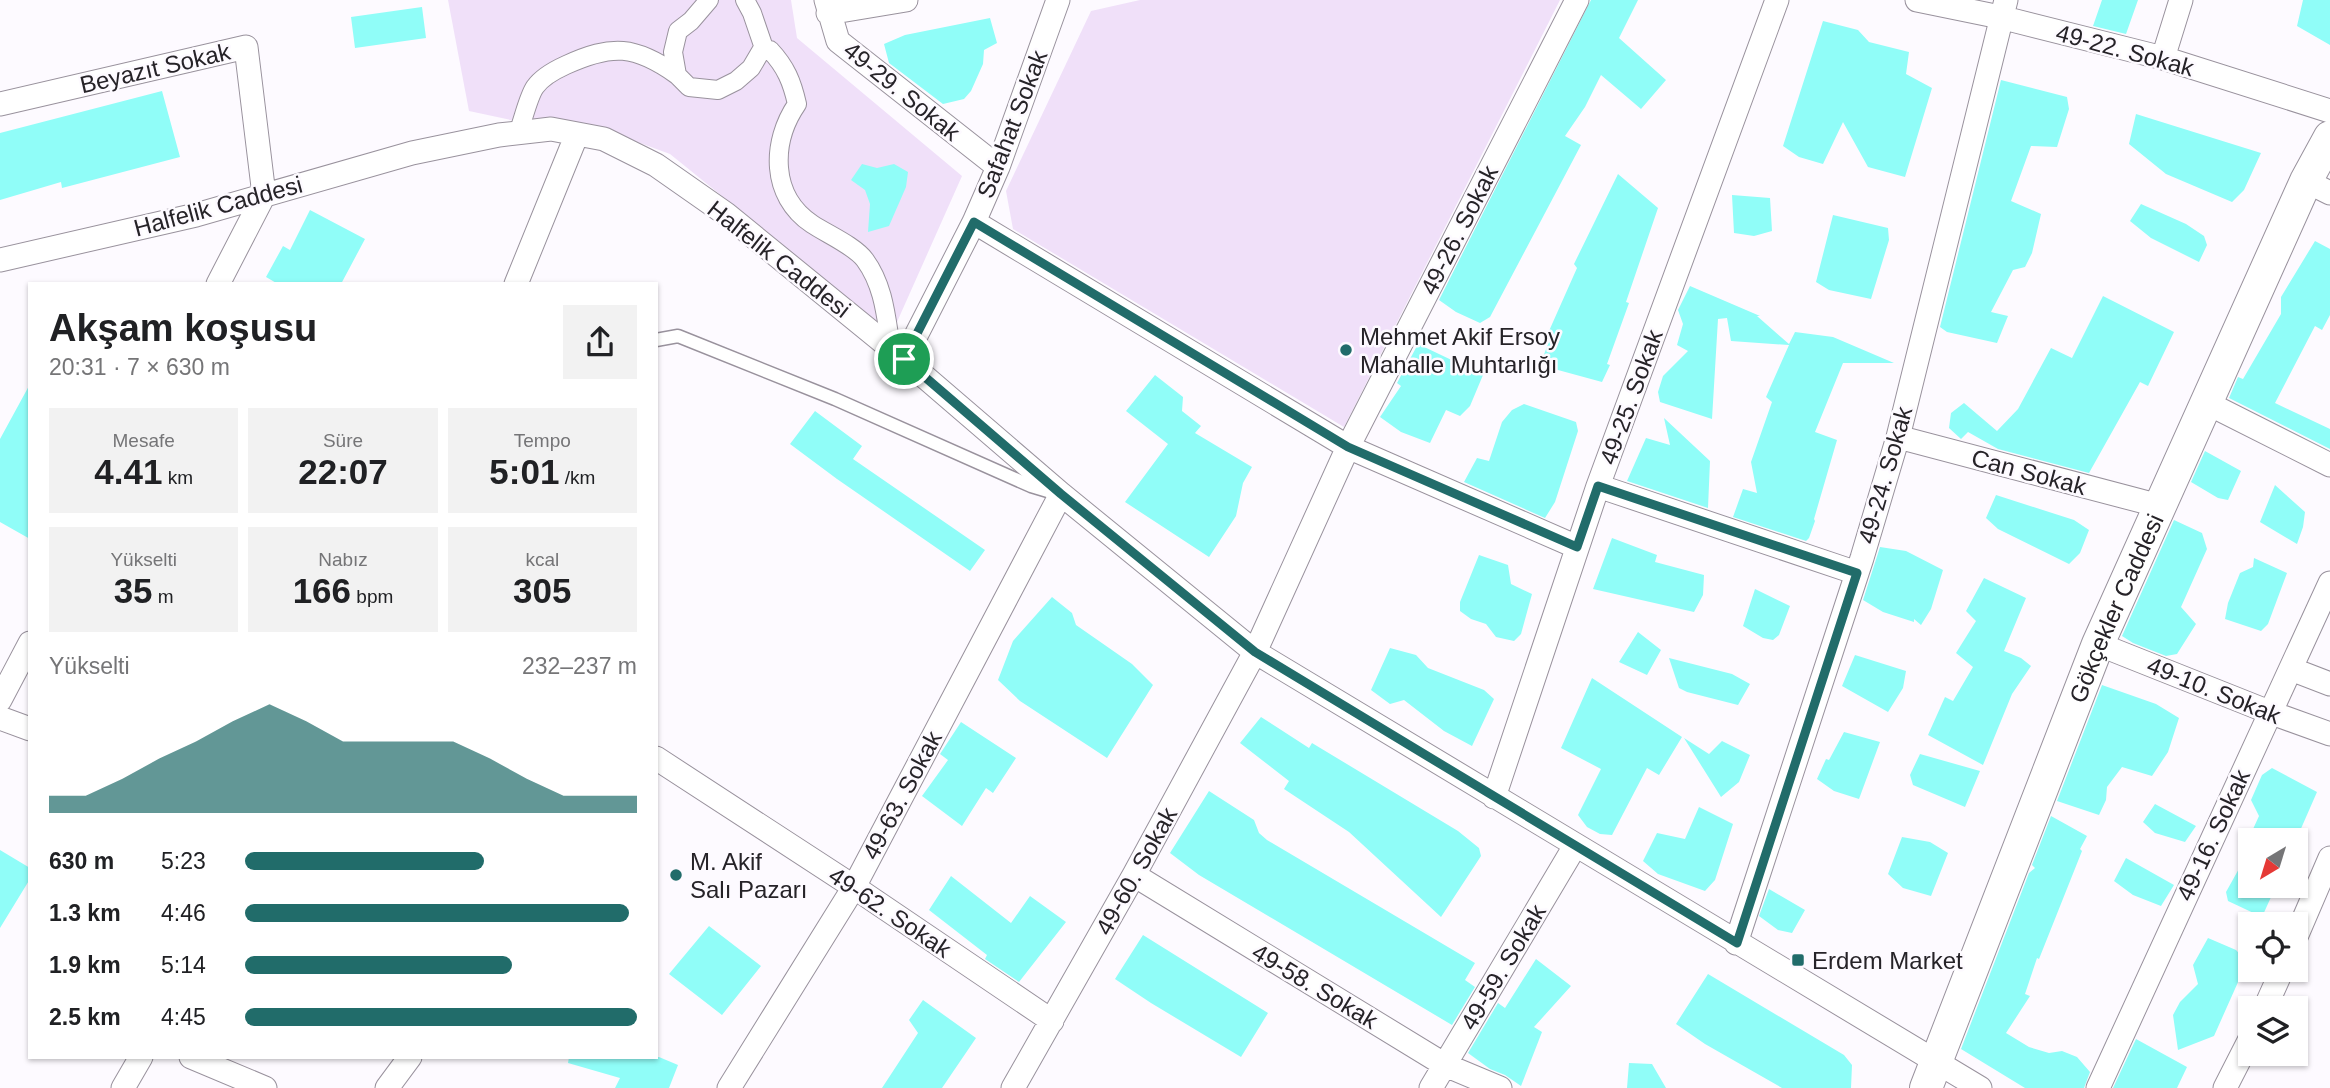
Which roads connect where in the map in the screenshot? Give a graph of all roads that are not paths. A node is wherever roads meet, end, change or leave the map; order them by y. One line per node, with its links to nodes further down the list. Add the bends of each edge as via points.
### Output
1 (709, 0): 13 (street, via 678,31 673,52)
2 (745, 0): 11 (street)
3 (906, 0): 9 (street)
4 (1058, 0): 19 (street, Safahat Sokak)
5 (1577, 0): 30 (street, 49-26. Sokak)
6 (1777, 0): 32 (street, 49-25. Sokak)
7 (1917, 0): 10 (street, 49-22. Sokak)
8 (2181, 0): 12 (street)
9 (827, 6): 19 (street, 49-29. Sokak, via 838,41)
10 (2003, 9): 12 (street, 49-22. Sokak); 29 (street, 49-24. Sokak)
11 (765, 51): 13 (street, via 736,81 718,90 689,87); 27 (street, via 770,50 784,65 797,104 781,132 782,187 796,211 864,257 884,301)
12 (2163, 58): 15 (street, 49-22. Sokak)
13 (677, 75): 16 (street, via 657,60 627,50 593,53 553,72 534,88)
14 (0, 104): 21 (street, Beyazıt Sokak, via 246,47)
15 (2330, 111)
16 (518, 133): 17 (street, Halfelik Caddesi, via 551,129); 21 (street, Halfelik Caddesi, via 412,153)
17 (578, 134): 25 (street); 27 (street, Halfelik Caddesi, via 604,139 656,165 726,214)
18 (2330, 137): 20 (main road, Gökçekler Caddesi)
19 (998, 167): 22 (street, Safahat Sokak)
20 (2318, 187): 28 (main road, Gökçekler Caddesi)
21 (264, 195): 23 (street, Halfelik Caddesi); 24 (street)
22 (974, 222): 27 (street, Safahat Sokak); 30 (street)
23 (0, 260)
24 (219, 282)
25 (517, 282)
26 (658, 340): 33 (lane, via 678,336 1031,486)
27 (898, 353): 33 (street, Halfelik Caddesi)
28 (2207, 403): 31 (street); 34 (main road, Gökçekler Caddesi)
29 (1898, 437): 34 (street, Can Sokak); 36 (street, 49-24. Sokak)
30 (1348, 447): 35 (street); 40 (street, 49-26. Sokak)
31 (2330, 465)
32 (1598, 486): 35 (street, 49-25. Sokak); 36 (street)
33 (1061, 494): 40 (street, Halfelik Caddesi); 53 (street, 49-63. Sokak)
34 (2160, 506): 38 (main road, Gökçekler Caddesi)
35 (1577, 547): 49 (street, 49-25. Sokak)
36 (1857, 573): 55 (street, 49-24. Sokak)
37 (2330, 583): 41 (street, 49-16. Sokak)
38 (2098, 643): 44 (street, 49-10. Sokak); 62 (main road, Gökçekler Caddesi)
39 (28, 647): 43 (street)
40 (1255, 652): 49 (street, Halfelik Caddesi); 52 (street, 49-60. Sokak)
41 (2291, 669): 42 (street, 49-10. Sokak); 44 (street, 49-16. Sokak)
42 (2330, 684)
43 (0, 700)
44 (2269, 712): 47 (street, 49-10. Sokak); 71 (street, 49-16. Sokak)
45 (0, 718): 46 (street)
46 (28, 728)
47 (2330, 734)
48 (658, 759): 53 (street, 49-62. Sokak)
49 (1494, 797): 50 (street, Halfelik Caddesi)
50 (1575, 846): 55 (street, Halfelik Caddesi); 61 (street, 49-59. Sokak)
51 (2330, 858): 54 (street)
52 (1134, 875): 56 (street, 49-60. Sokak); 61 (street, 49-58. Sokak)
53 (854, 887): 56 (street, 49-62. Sokak); 67 (street, 49-63. Sokak)
54 (2307, 912)
55 (1737, 943): 62 (street, Halfelik Caddesi)
56 (1052, 1021): 63 (street, 49-60. Sokak)
57 (140, 1059): 64 (street)
58 (196, 1059): 65 (street)
59 (409, 1059): 66 (street)
60 (2238, 1063): 72 (street)
61 (1445, 1065): 68 (street, 49-59. Sokak); 69 (street, 49-58. Sokak)
62 (1931, 1075): 70 (street, Halfelik Caddesi)
63 (1019, 1086)
64 (122, 1088)
65 (265, 1088)
66 (387, 1088)
67 (729, 1088)
68 (1431, 1088)
69 (1500, 1088)
70 (1980, 1088)
71 (2098, 1088)
72 (2225, 1088)

